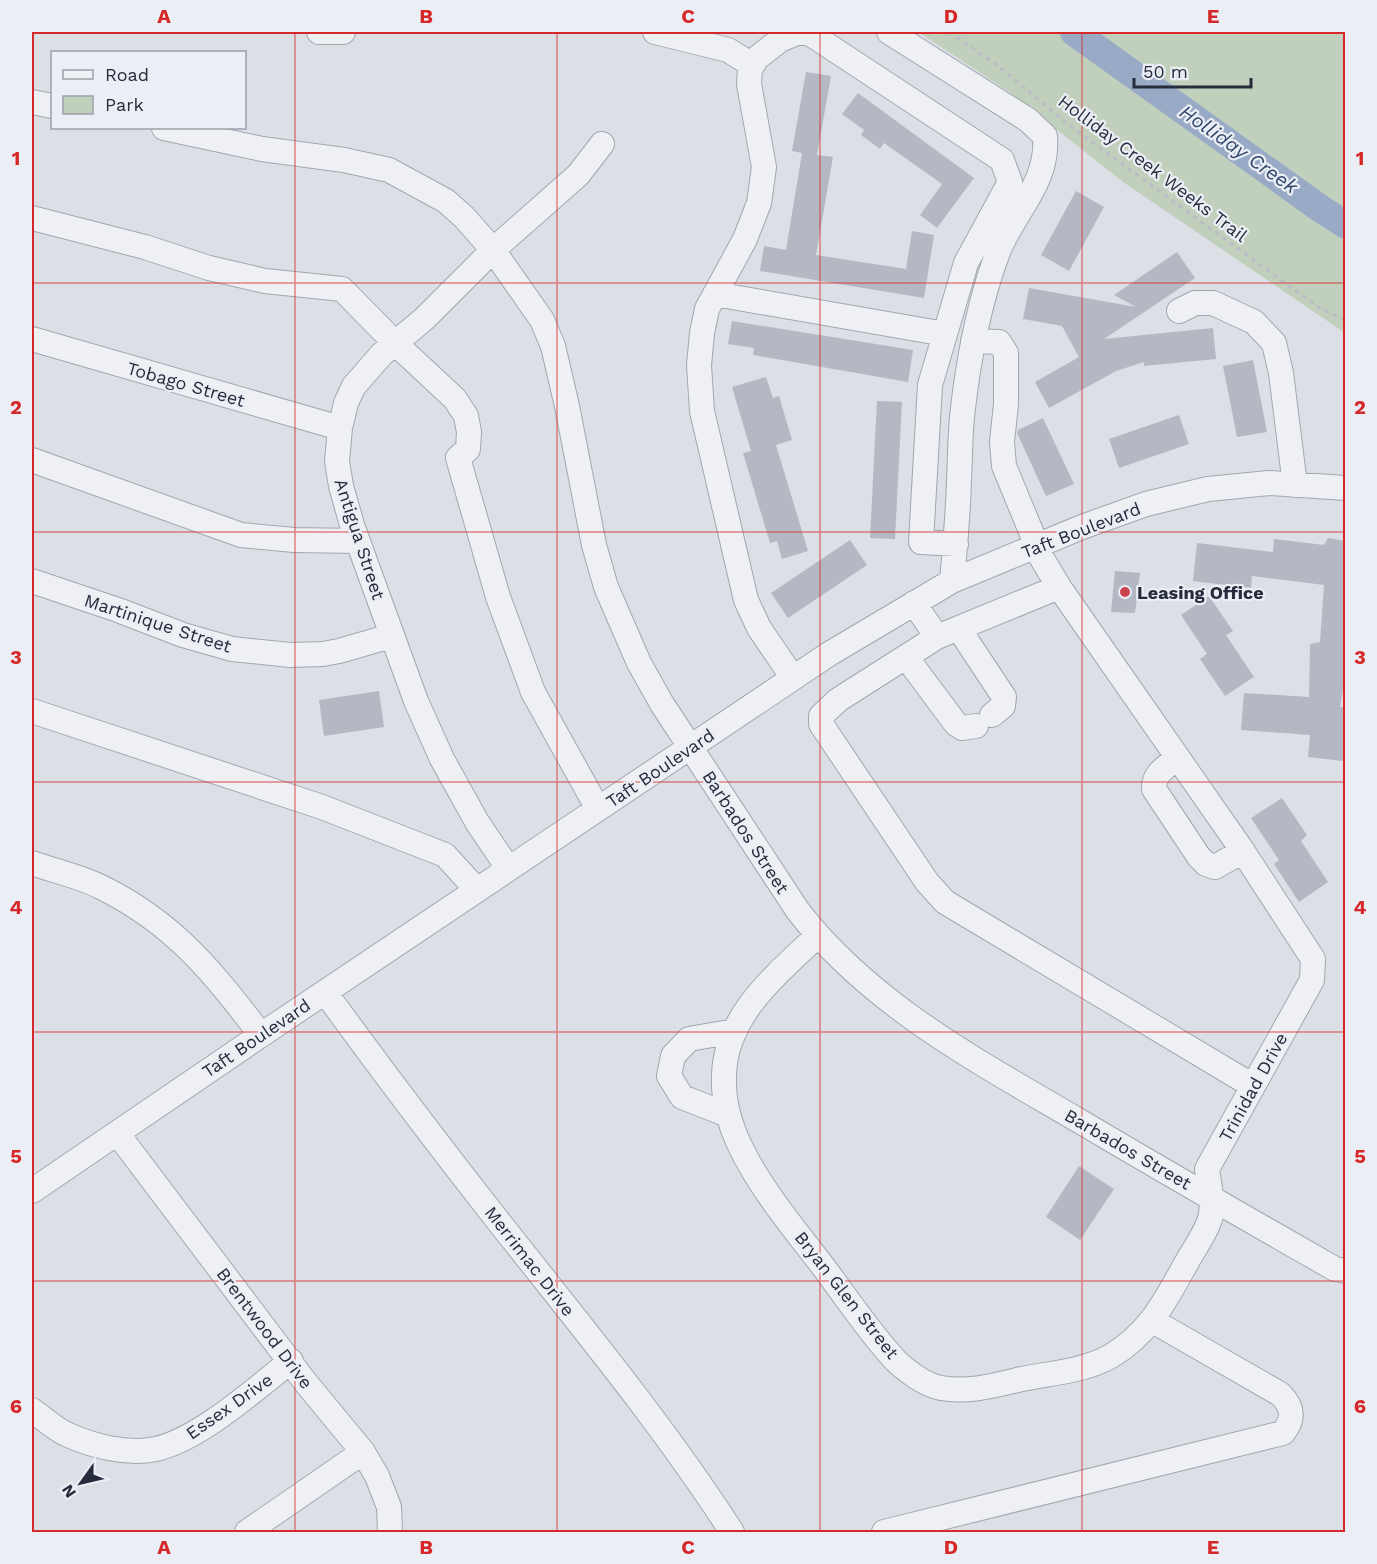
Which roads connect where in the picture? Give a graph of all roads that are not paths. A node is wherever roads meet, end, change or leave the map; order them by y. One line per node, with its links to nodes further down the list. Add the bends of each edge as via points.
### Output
1 (319, 32): 2 (street)
2 (343, 32)
3 (655, 32): 5 (street, via 728,50)
4 (889, 32): 16 (street, via 1028,120 1046,136 1040,178 1000,246 986,283)
5 (752, 65): 12 (street, via 749,84 764,167 759,203 745,239); 14 (street, via 780,40 810,33 1002,160 1010,182 966,263)
6 (32, 102): 7 (street)
7 (51, 106)
8 (169, 129): 11 (street, Barbados Street, via 389,170 446,201)
9 (602, 144): 11 (street, Antigua Street, via 578,175)
10 (32, 218): 17 (street, via 254,279 342,290)
11 (493, 250): 17 (street, Antigua Street); 34 (street, Barbados Street, via 542,320 553,346 606,587 639,663)
12 (715, 294): 14 (street); 32 (street, via 707,309 700,355 702,411 746,600 759,628)
13 (1179, 311): 20 (street, via 1195,303 1213,303 1254,322 1274,343)
14 (945, 334): 23 (street, via 930,384 921,542)
15 (32, 339): 18 (street, Tobago Street)
16 (973, 341): 23 (street, via 962,418); 24 (street, via 999,342 1006,353 1004,466)
17 (395, 344): 18 (street, Antigua Street, via 354,386); 36 (street, via 455,399 466,416 468,449 458,458 498,597 533,692)
18 (340, 428): 22 (street, Antigua Street, via 340,486)
19 (32, 460): 22 (street, via 241,535)
20 (1295, 485): 21 (street, Taft Boulevard); 24 (street, Taft Boulevard, via 1269,483 1208,489 1146,504)
21 (1346, 488)
22 (358, 541): 30 (street, Antigua Street)
23 (956, 544): 26 (street)
24 (1036, 546): 26 (street, Taft Boulevard); 27 (street)
25 (32, 581): 30 (street, Martinique Street, via 232,650 322,654)
26 (952, 581): 28 (street, Taft Boulevard)
27 (1059, 587): 29 (street); 35 (street)
28 (914, 603): 29 (street); 32 (street, Taft Boulevard)
29 (948, 633): 31 (street); 31 (street, via 1004,697 1003,706 984,721 962,728 956,724)
30 (391, 636): 39 (street, Antigua Street, via 442,759)
31 (906, 657): 45 (street, via 838,700 821,716 820,724 927,882 945,902)
32 (793, 678): 34 (street, Taft Boulevard)
33 (32, 711): 40 (street, via 322,807 446,855)
34 (691, 747): 36 (street, Taft Boulevard); 41 (street, Barbados Street)
35 (1177, 758): 37 (street); 37 (street, via 1160,771 1154,789 1199,857 1215,867)
36 (598, 809): 39 (street, Taft Boulevard)
37 (1243, 851): 45 (street, Trinidad Drive, via 1313,959 1312,980)
38 (32, 863): 44 (street, via 100,886 148,914 215,975)
39 (508, 868): 40 (street, Taft Boulevard)
40 (477, 890): 42 (street, Taft Boulevard)
41 (817, 936): 43 (street, Bryan Glen Street, via 765,985); 49 (street, Barbados Street, via 873,989 963,1053)
42 (325, 992): 44 (street, Taft Boulevard); 57 (street, Merrimac Drive, via 649,1414)
43 (735, 1031): 46 (street, Bryan Glen Street, via 724,1077); 46 (street, via 689,1039 673,1056 669,1076 682,1097)
44 (261, 1035): 47 (street, Taft Boulevard)
45 (1253, 1086): 49 (street, Trinidad Drive, via 1207,1169)
46 (728, 1114): 51 (street, Bryan Glen Street, via 741,1149 787,1219 879,1340 910,1374 940,1388 974,1390 1090,1365 1110,1356)
47 (117, 1133): 48 (street, Taft Boulevard); 52 (street, Brentwood Drive)
48 (32, 1191)
49 (1211, 1198): 50 (street, Barbados Street, via 1335,1269); 51 (street, Bryan Glen Street, via 1210,1221)
50 (1346, 1271)
51 (1153, 1321): 58 (street, via 1280,1394 1293,1411 1283,1434)
52 (291, 1361): 53 (street, Essex Drive, via 204,1427 154,1450 127,1451 92,1444 64,1433); 54 (street, Brentwood Drive)
53 (32, 1410)
54 (363, 1452): 55 (street); 56 (street, Brentwood Drive, via 389,1507)
55 (247, 1533)
56 (390, 1533)
57 (732, 1533)
58 (884, 1533)

